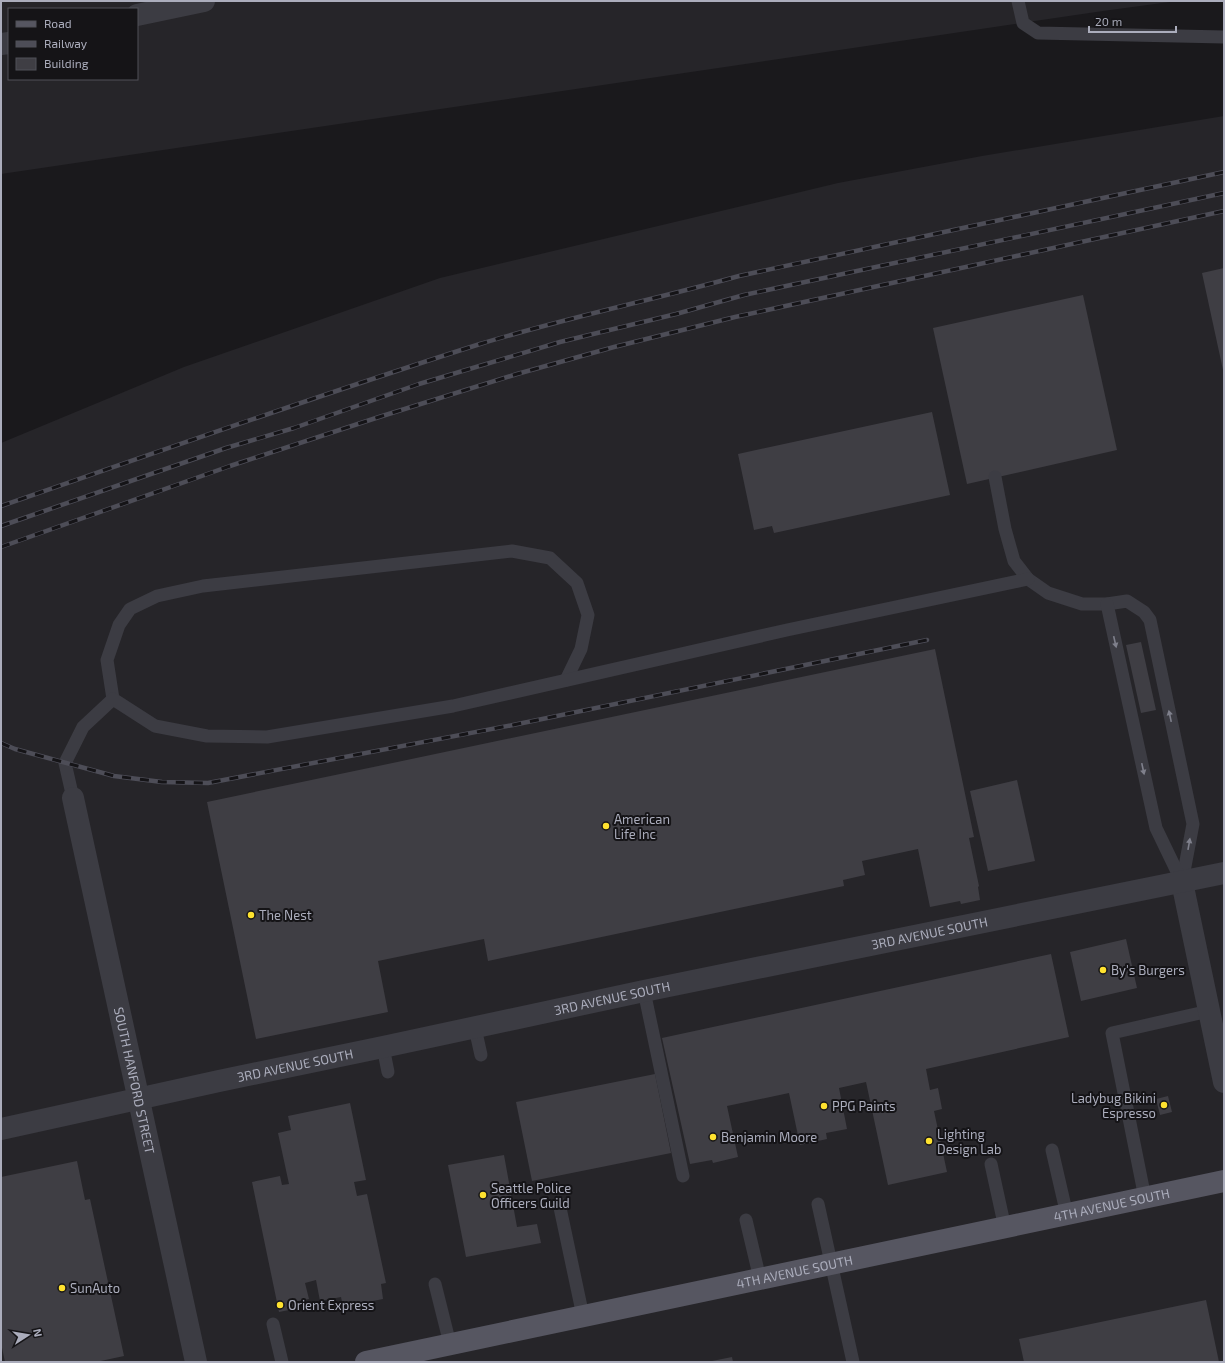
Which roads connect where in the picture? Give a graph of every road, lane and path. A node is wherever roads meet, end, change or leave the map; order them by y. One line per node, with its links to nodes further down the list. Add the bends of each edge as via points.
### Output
1 (204, 1): 3 (street)
2 (1018, 1): 4 (lane, via 1023,23 1038,33)
3 (138, 15)
4 (1224, 37)
5 (996, 477): 6 (lane, via 1005,529 1014,561)
6 (1028, 579): 7 (lane, via 1048,593 1082,604); 8 (lane)
7 (1106, 604): 12 (lane, one-way to 12, via 1156,828); 12 (lane, one-way to 7, via 1193,824 1150,620 1144,612 1127,601)
8 (566, 680): 9 (lane, via 453,706 267,737 207,736 155,726); 9 (lane, via 581,649 588,615 577,583 550,558 512,551 203,586 157,596 130,609 119,625 107,660)
9 (113, 700): 10 (lane, via 82,727 65,763)
10 (73, 798): 20 (street, SOUTH HANFORD STREET)
11 (1224, 873): 12 (street, 3RD AVENUE SOUTH)
12 (1182, 882): 13 (street, 3RD AVENUE SOUTH); 14 (street)
13 (644, 991): 15 (street, 3RD AVENUE SOUTH); 24 (lane)
14 (1209, 1011): 19 (street); 26 (lane, via 1112,1033)
15 (475, 1028): 16 (street, 3RD AVENUE SOUTH); 17 (lane)
16 (383, 1047): 18 (lane); 20 (street, 3RD AVENUE SOUTH)
17 (481, 1055)
18 (388, 1072)
19 (1224, 1082)
20 (139, 1098): 21 (street, 3RD AVENUE SOUTH); 38 (street, SOUTH HANFORD STREET)
21 (1, 1129)
22 (1052, 1150): 29 (lane)
23 (991, 1164): 31 (lane)
24 (683, 1176)
25 (1224, 1181): 26 (main road, 4TH AVENUE SOUTH)
26 (1145, 1198): 29 (main road, 4TH AVENUE SOUTH)
27 (559, 1202): 35 (lane)
28 (818, 1204): 32 (lane)
29 (1067, 1215): 31 (main road, 4TH AVENUE SOUTH)
30 (746, 1220): 33 (lane)
31 (1006, 1228): 32 (main road, 4TH AVENUE SOUTH)
32 (831, 1264): 33 (main road, 4TH AVENUE SOUTH); 41 (lane)
33 (760, 1279): 35 (main road, 4TH AVENUE SOUTH)
34 (435, 1284): 37 (lane)
35 (583, 1316): 37 (main road, 4TH AVENUE SOUTH)
36 (273, 1324): 39 (lane)
37 (450, 1344): 40 (main road, 4TH AVENUE SOUTH)
38 (196, 1362)
39 (282, 1362)
40 (366, 1362)
41 (853, 1362)

